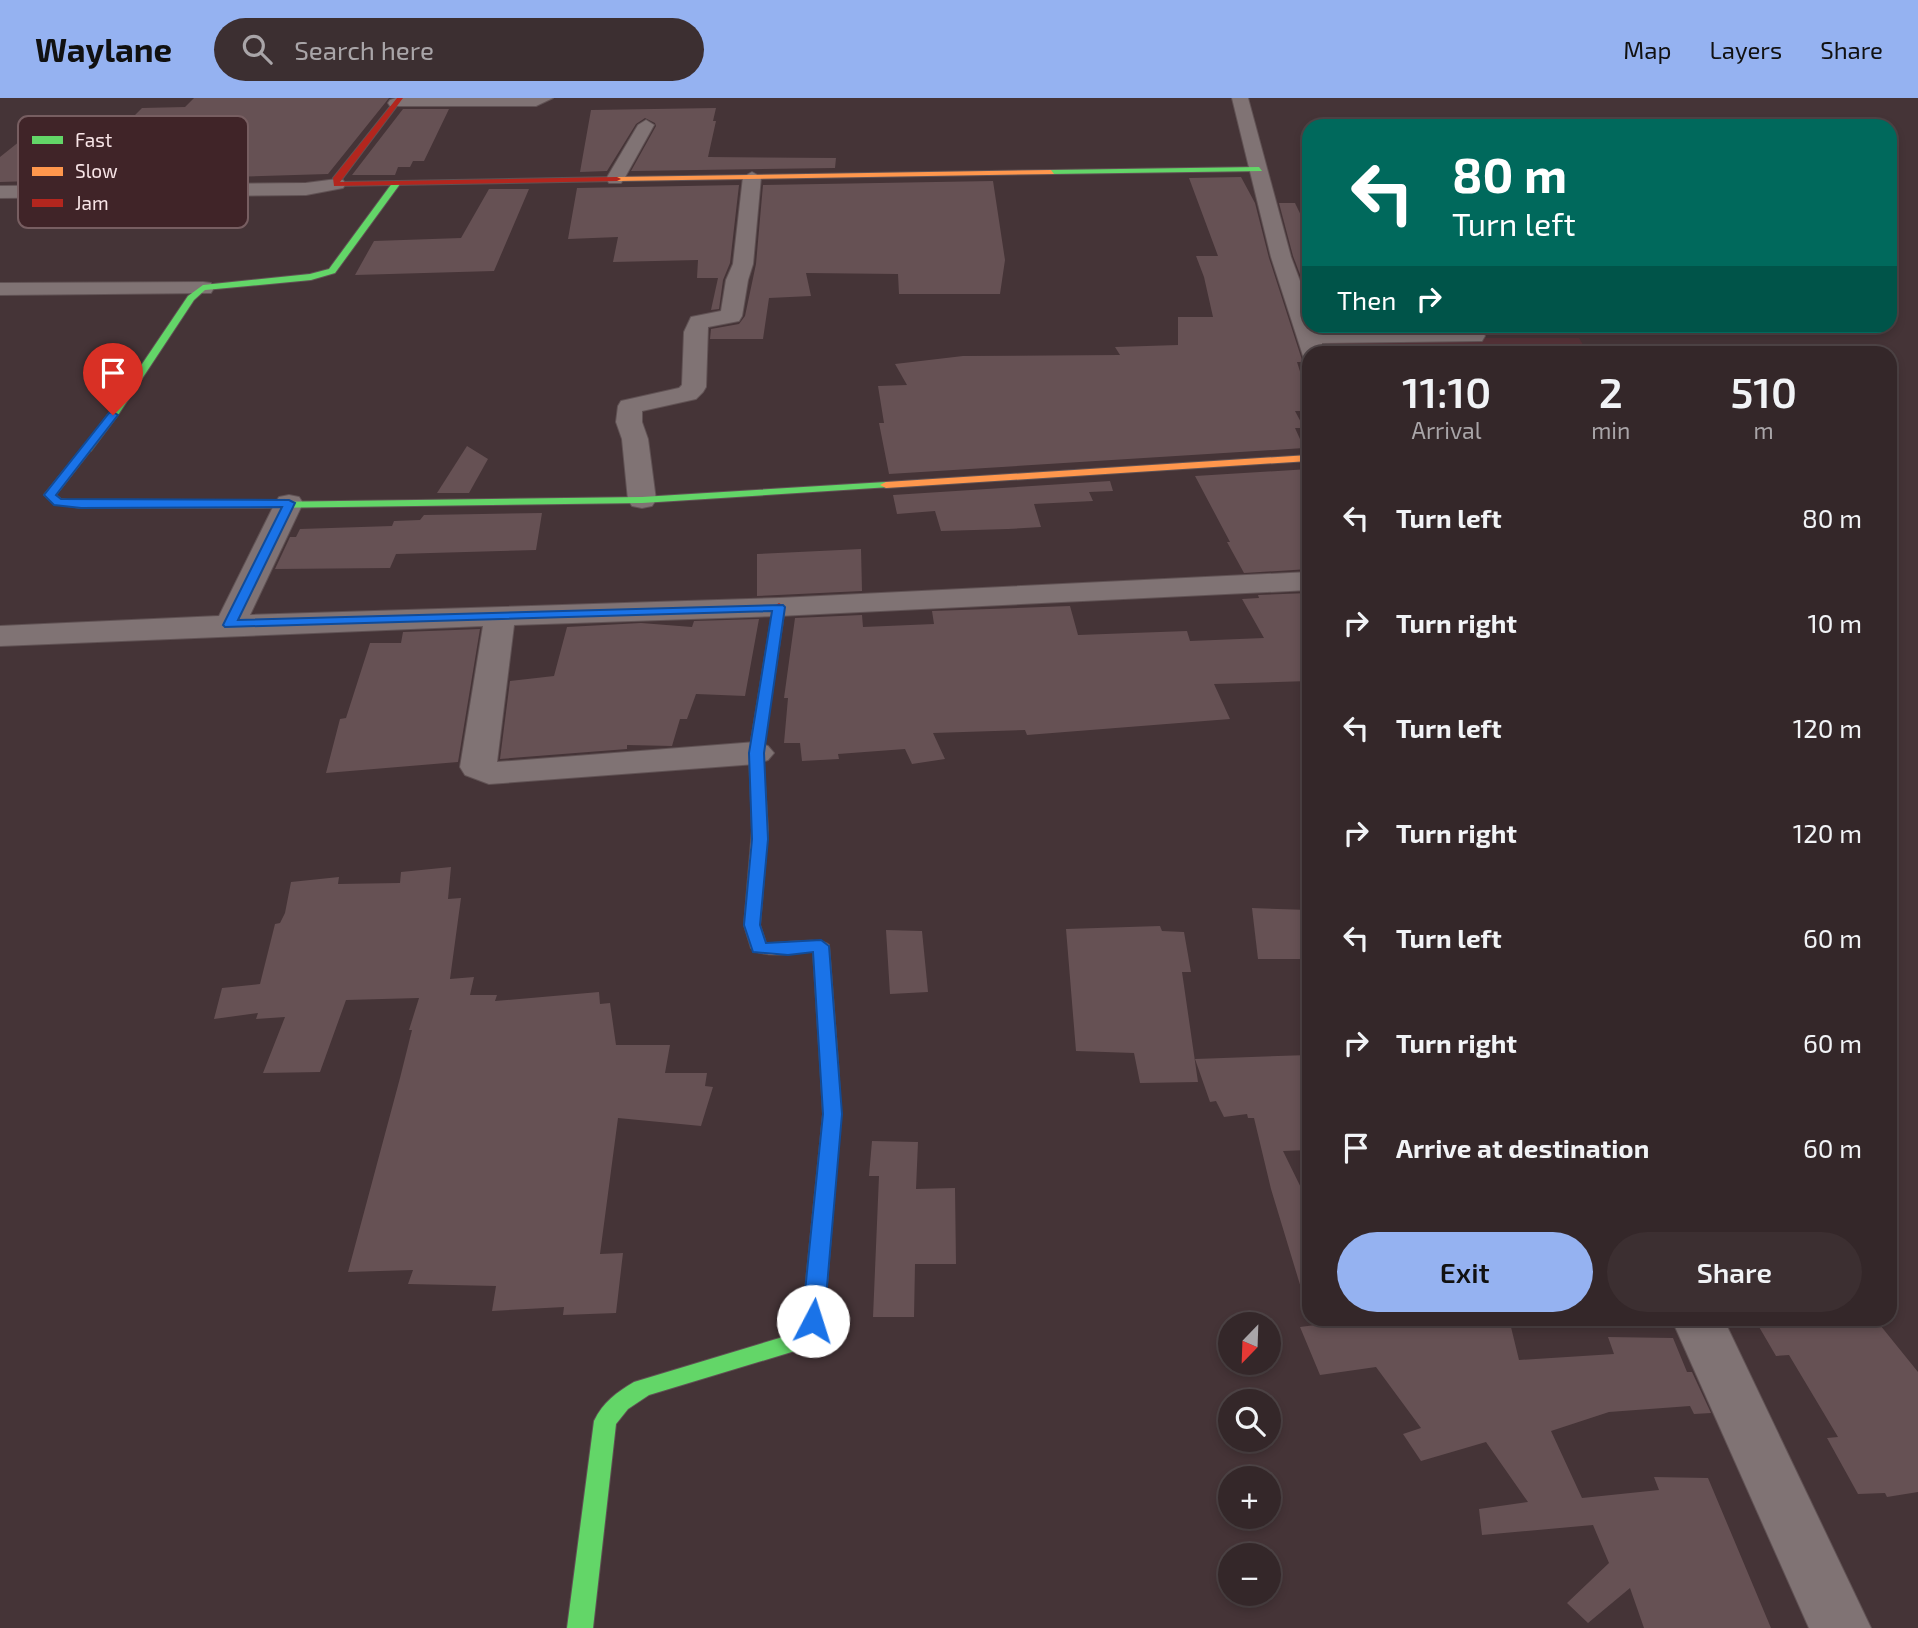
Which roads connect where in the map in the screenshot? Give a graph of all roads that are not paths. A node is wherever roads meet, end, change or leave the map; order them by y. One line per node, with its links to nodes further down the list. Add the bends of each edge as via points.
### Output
1 (545, 98): 3 (street)
2 (1240, 98): 5 (street)
3 (398, 101): 8 (street, via 335,180)
4 (646, 125): 7 (street)
5 (1259, 169): 6 (street); 14 (street)
6 (752, 177): 7 (street); 19 (street, via 743,264 731,316 699,322 694,387 687,394 630,406)
7 (615, 179): 9 (street)
8 (337, 184): 9 (street); 10 (street)
9 (396, 184): 13 (street, via 332,271)
10 (248, 190)
11 (0, 192): 12 (street)
12 (18, 192)
13 (203, 288): 15 (street); 20 (street, via 191,298 113,415 50,495 58,502 81,505)
14 (1301, 288)
15 (3, 289)
16 (1474, 336): 17 (street)
17 (1311, 345)
18 (1302, 458): 19 (street)
19 (642, 500): 20 (street)
20 (289, 503): 24 (street)
21 (1302, 581): 22 (street)
22 (779, 607): 23 (street); 26 (street)
23 (499, 616): 24 (street); 26 (street, via 478,767 489,774)
24 (230, 625): 25 (street)
25 (0, 636)
26 (756, 753): 28 (street, via 760,839 752,925 759,948 821,946 832,1114 813,1321 800,1341 642,1388 620,1402 605,1421)
27 (1701, 1326): 29 (street)
28 (580, 1628)
29 (1840, 1628)

